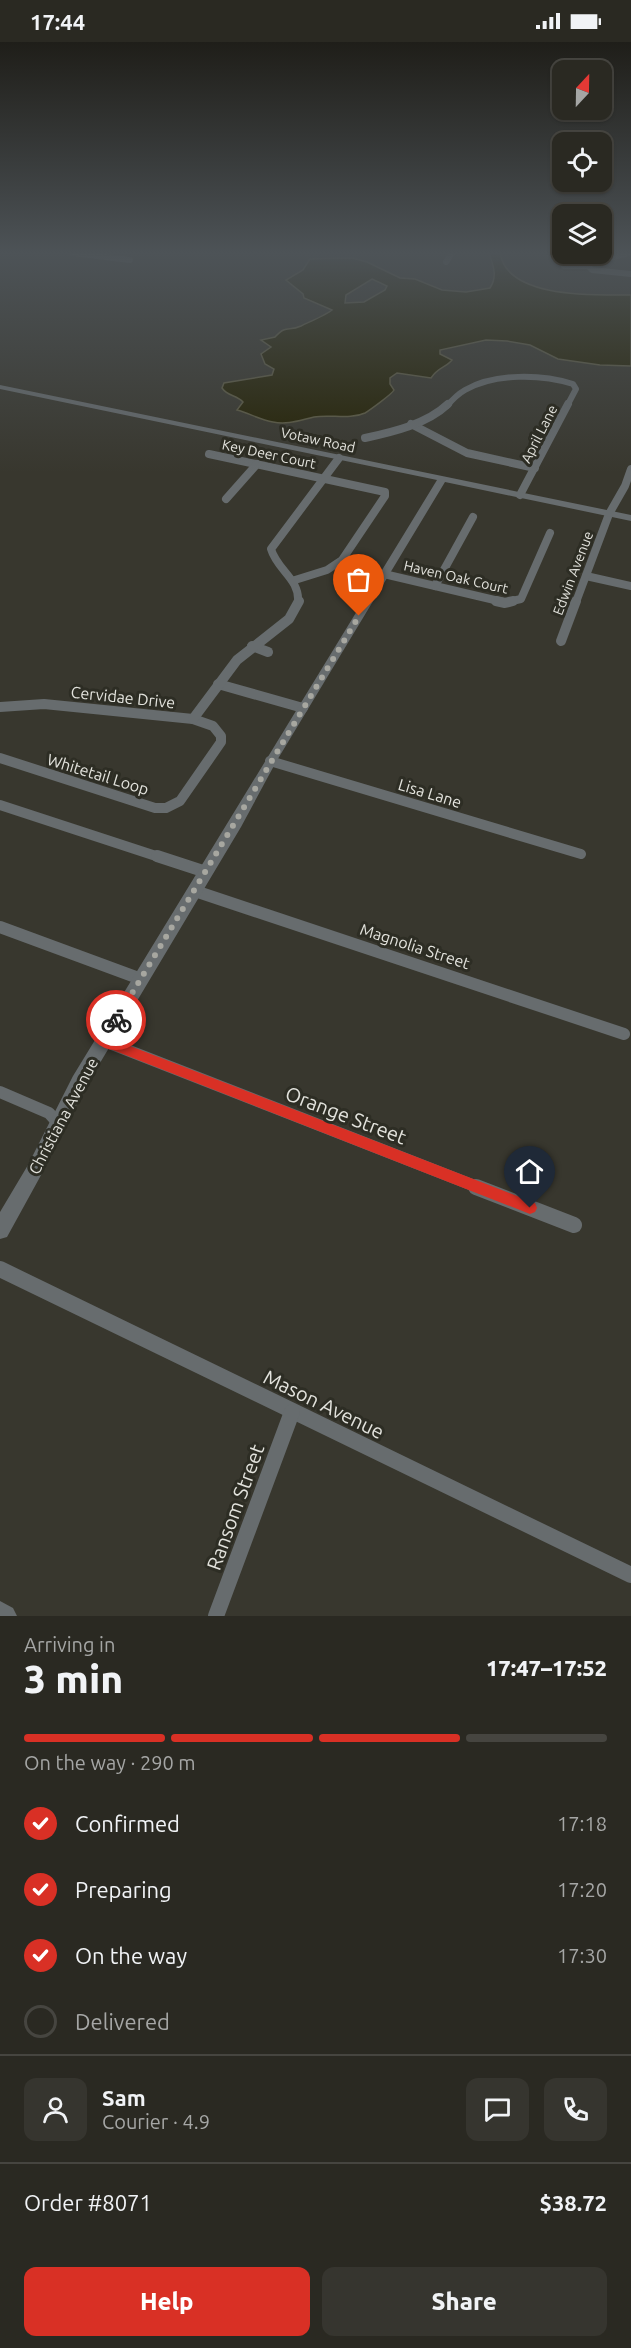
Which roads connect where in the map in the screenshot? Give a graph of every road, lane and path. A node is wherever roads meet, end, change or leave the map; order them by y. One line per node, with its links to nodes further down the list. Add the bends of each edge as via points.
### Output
1 (0, 387): 5 (street, Votaw Road)
2 (411, 424): 3 (street); 7 (street, via 467,453); 7 (street, April Lane, via 443,410 465,390 487,382 537,379 573,384 576,389)
3 (365, 438)
4 (209, 453): 6 (street, Key Deer Court)
5 (339, 458): 9 (street); 10 (street, Votaw Road)
6 (257, 464): 9 (street, Key Deer Court); 12 (street)
7 (536, 468): 11 (street, April Lane)
8 (631, 469): 13 (street, Edwin Avenue)
9 (323, 478): 19 (street, via 271,549 272,558); 19 (street, Key Deer Court, via 379,489 385,496 342,560 327,570)
10 (442, 479): 11 (street, Votaw Road); 17 (street, Christiana Avenue)
11 (520, 495): 13 (street, Votaw Road)
12 (226, 499)
13 (609, 514): 15 (street, Votaw Road); 18 (street, Edwin Avenue)
14 (473, 517): 20 (street)
15 (631, 518)
16 (550, 533): 20 (street, Haven Oak Court, via 517,602 505,603)
17 (384, 574): 20 (street, Haven Oak Court); 27 (street, Christiana Avenue)
18 (586, 576): 21 (street); 22 (street, Edwin Avenue)
19 (295, 580): 23 (street, Cervidae Drive, via 300,600 296,610)
20 (435, 586)
21 (631, 586)
22 (561, 641)
23 (252, 646): 24 (street); 25 (street, Cervidae Drive)
24 (268, 652)
25 (218, 684): 27 (street); 28 (street, Cervidae Drive)
26 (0, 707): 28 (street, Cervidae Drive, via 44,704)
27 (303, 708): 30 (street, Christiana Avenue)
28 (193, 719): 29 (street, Whitetail Loop, via 220,730 221,742 180,801 166,808 155,808)
29 (0, 758)
30 (270, 761): 32 (street, Lisa Lane); 33 (street, Christiana Avenue)
31 (0, 805): 33 (street)
32 (581, 854)
33 (206, 872): 34 (street, Christiana Avenue)
34 (195, 891): 36 (street, Christiana Avenue); 37 (street, Magnolia Street)
35 (0, 927): 36 (street)
36 (141, 979): 38 (street, Christiana Avenue)
37 (624, 1034)
38 (104, 1041): 40 (street, Christiana Avenue); 41 (street, Orange Street)
39 (0, 1092): 40 (street, via 49,1113)
40 (58, 1122): 42 (street, Christiana Avenue)
41 (574, 1225)
42 (0, 1230)
43 (0, 1269): 44 (street, Mason Avenue)
44 (292, 1412): 45 (street, Mason Avenue); 48 (street, Ransom Street)
45 (631, 1575)
46 (0, 1613): 47 (street)
47 (5, 1616)
48 (216, 1616)

